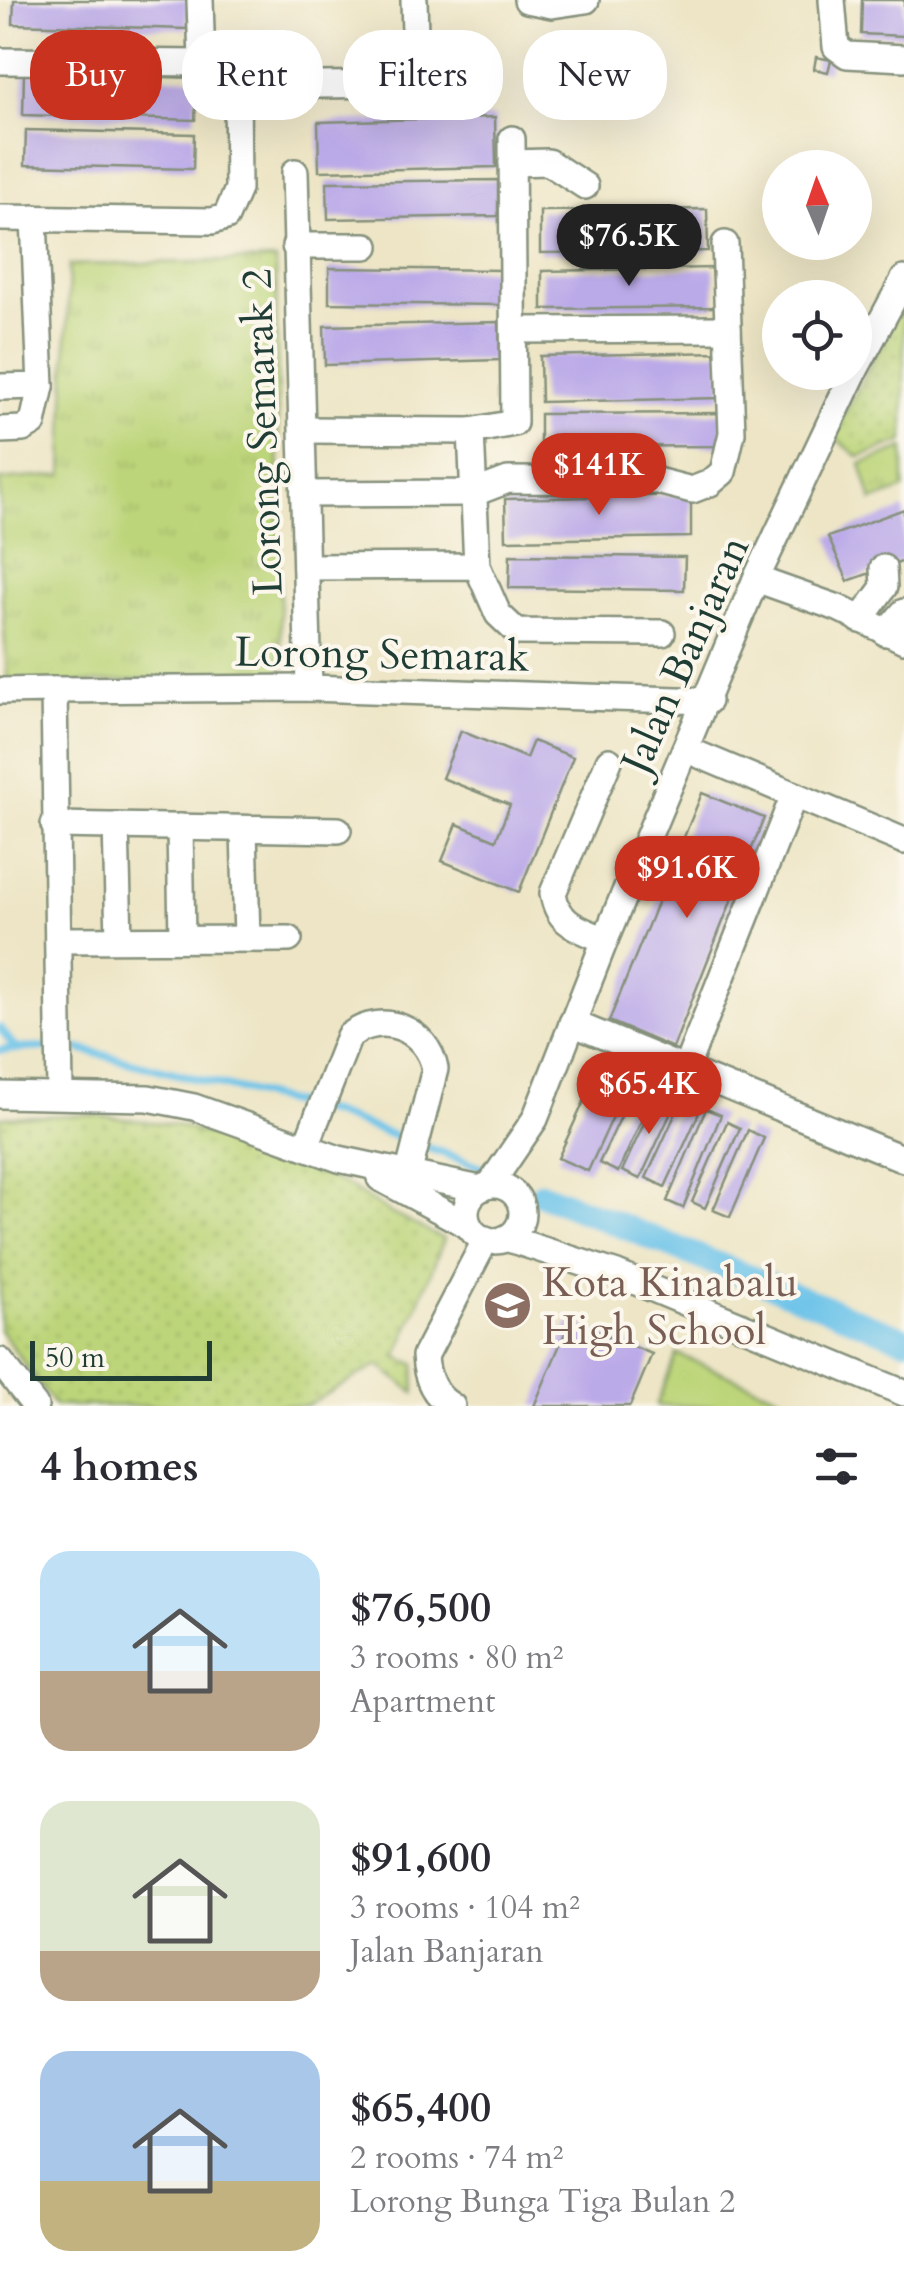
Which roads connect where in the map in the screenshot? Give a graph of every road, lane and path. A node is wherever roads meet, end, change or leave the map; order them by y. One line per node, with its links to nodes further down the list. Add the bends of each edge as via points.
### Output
1 (200, 0): 6 (street)
2 (414, 0): 10 (street, via 416,66 396,84)
3 (528, 0): 4 (street)
4 (586, 0)
5 (832, 0): 7 (street, via 836,47 846,55)
6 (201, 30)
7 (904, 58)
8 (0, 61): 9 (street)
9 (182, 63)
10 (323, 85)
11 (238, 120): 15 (street, via 238,188 226,217)
12 (294, 172): 17 (street, Lorong Semarak 2)
13 (585, 186): 21 (street, via 548,162 512,151)
14 (0, 218): 15 (street)
15 (34, 218): 23 (street)
16 (725, 244): 20 (street)
17 (295, 246): 18 (street); 27 (street, Lorong Semarak 2)
18 (366, 246)
19 (904, 279): 22 (street, Jalan Banjaran)
20 (728, 329): 21 (street); 29 (street, via 730,453 724,472 710,483 692,490 657,481 508,480)
21 (515, 330): 28 (street, via 514,424)
22 (872, 338)
23 (41, 386): 24 (street); 26 (street, via 34,423)
24 (0, 387)
25 (845, 390): 34 (street, Jalan Banjaran)
26 (0, 430)
27 (303, 430): 28 (street); 30 (street, Lorong Semarak 2)
28 (472, 430): 29 (street)
29 (474, 493): 30 (street); 31 (street)
30 (304, 494): 32 (street, Lorong Semarak 2)
31 (478, 566): 32 (street); 37 (street, via 498,614 517,632)
32 (306, 567): 39 (street, Lorong Semarak 2)
33 (883, 568): 36 (street, via 884,587)
34 (756, 579): 36 (street); 42 (street, Jalan Banjaran)
35 (904, 612): 38 (street)
36 (860, 620): 38 (street)
37 (662, 634)
38 (895, 636)
39 (309, 688): 41 (street, Lorong Semarak); 42 (street, Lorong Semarak)
40 (0, 690): 41 (street, Lorong Semarak)
41 (54, 690): 46 (street)
42 (708, 701): 43 (street, Jalan Banjaran)
43 (685, 749): 45 (street); 57 (street, Jalan Banjaran)
44 (609, 761): 57 (street, via 553,893 564,922)
45 (794, 795): 51 (street); 59 (street)
46 (54, 825): 47 (street); 56 (street)
47 (116, 826): 48 (street); 52 (street)
48 (180, 827): 49 (street); 53 (street)
49 (244, 829): 50 (street); 54 (street)
50 (338, 830)
51 (904, 841)
52 (119, 939): 53 (street); 56 (street)
53 (182, 939): 54 (street)
54 (247, 939): 55 (street)
55 (289, 939)
56 (58, 940): 60 (street)
57 (605, 940): 58 (street, Jalan Banjaran)
58 (572, 1023): 59 (street); 62 (street, Jalan Banjaran)
59 (685, 1070): 65 (street)
60 (60, 1094): 61 (street); 63 (street, via 194,1107)
61 (0, 1095)
62 (536, 1120): 67 (street, Jalan Banjaran); 68 (street)
63 (306, 1146): 64 (street); 66 (street, via 349,1036 362,1026 395,1025 422,1038 435,1069)
64 (340, 1159): 66 (street); 69 (street)
65 (904, 1160)
66 (408, 1174): 67 (street)
67 (485, 1187): 68 (street, via 508,1188); 69 (street, via 468,1200)
68 (521, 1207): 69 (street, via 518,1228); 70 (street, via 556,1239)
69 (487, 1234): 70 (street); 74 (street, via 425,1356 434,1389)
70 (617, 1274): 72 (street)
71 (0, 1361): 73 (street)
72 (904, 1394)
73 (35, 1406)
74 (452, 1406)

